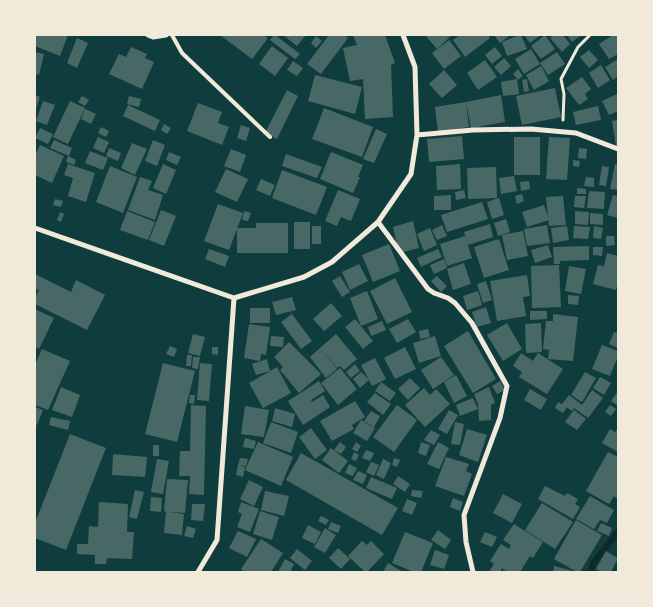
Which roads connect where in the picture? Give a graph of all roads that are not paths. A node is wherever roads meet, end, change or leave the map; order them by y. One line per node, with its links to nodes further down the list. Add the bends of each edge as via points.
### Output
1 (148, 35): 2 (street)
2 (166, 35)
3 (172, 35): 6 (lane, via 182,52)
4 (403, 35): 5 (street, via 415,67)
5 (417, 136): 7 (street, via 473,130 531,129 576,133); 8 (street, via 411,174)
6 (270, 137)
7 (618, 149)
8 (378, 222): 10 (street, via 332,262 304,277); 12 (street, via 428,290 455,303 472,323 507,386 500,418 464,515)
9 (35, 228): 10 (street)
10 (234, 298): 11 (street, via 217,540)
11 (198, 572)
12 (472, 572)

